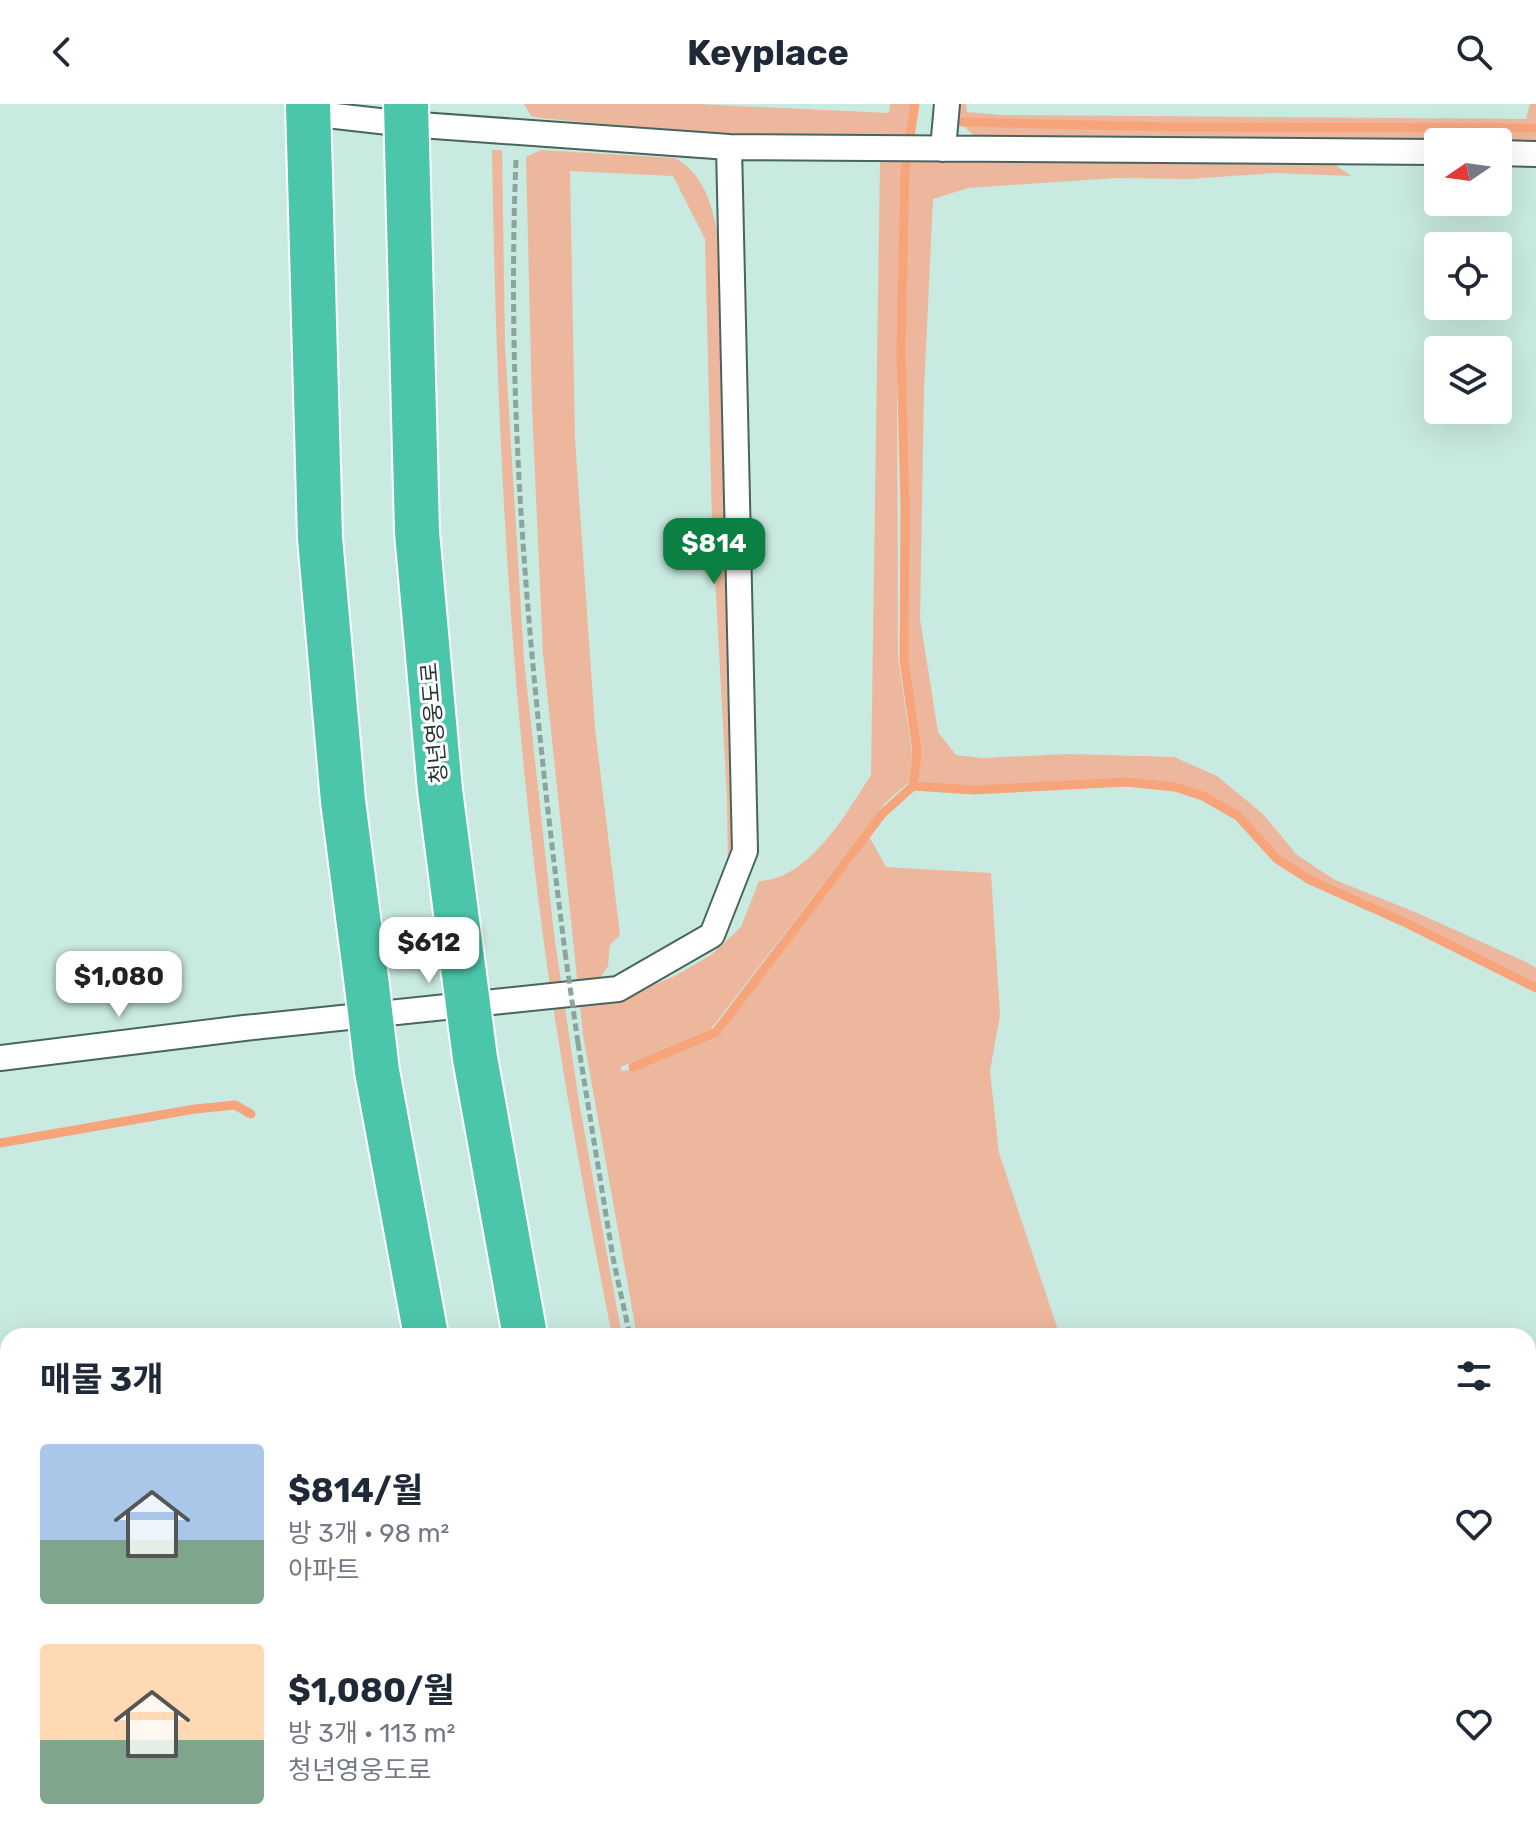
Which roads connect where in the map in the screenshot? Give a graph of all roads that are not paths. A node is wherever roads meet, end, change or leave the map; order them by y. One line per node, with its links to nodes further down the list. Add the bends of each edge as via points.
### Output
1 (947, 104): 5 (street)
2 (308, 109): 3 (street); 10 (highway, bridge, via 320,538 343,801 377,1071)
3 (406, 114): 4 (street, via 517,132); 11 (highway, 청년영웅도로, bridge, via 417,532 440,790 475,1058)
4 (729, 147): 5 (street); 9 (street, via 745,851 712,935 618,989)
5 (937, 149): 6 (street)
6 (1424, 152)
7 (1512, 153): 8 (street)
8 (1536, 154)
9 (0, 1058)
10 (425, 1328)
11 (524, 1328)

